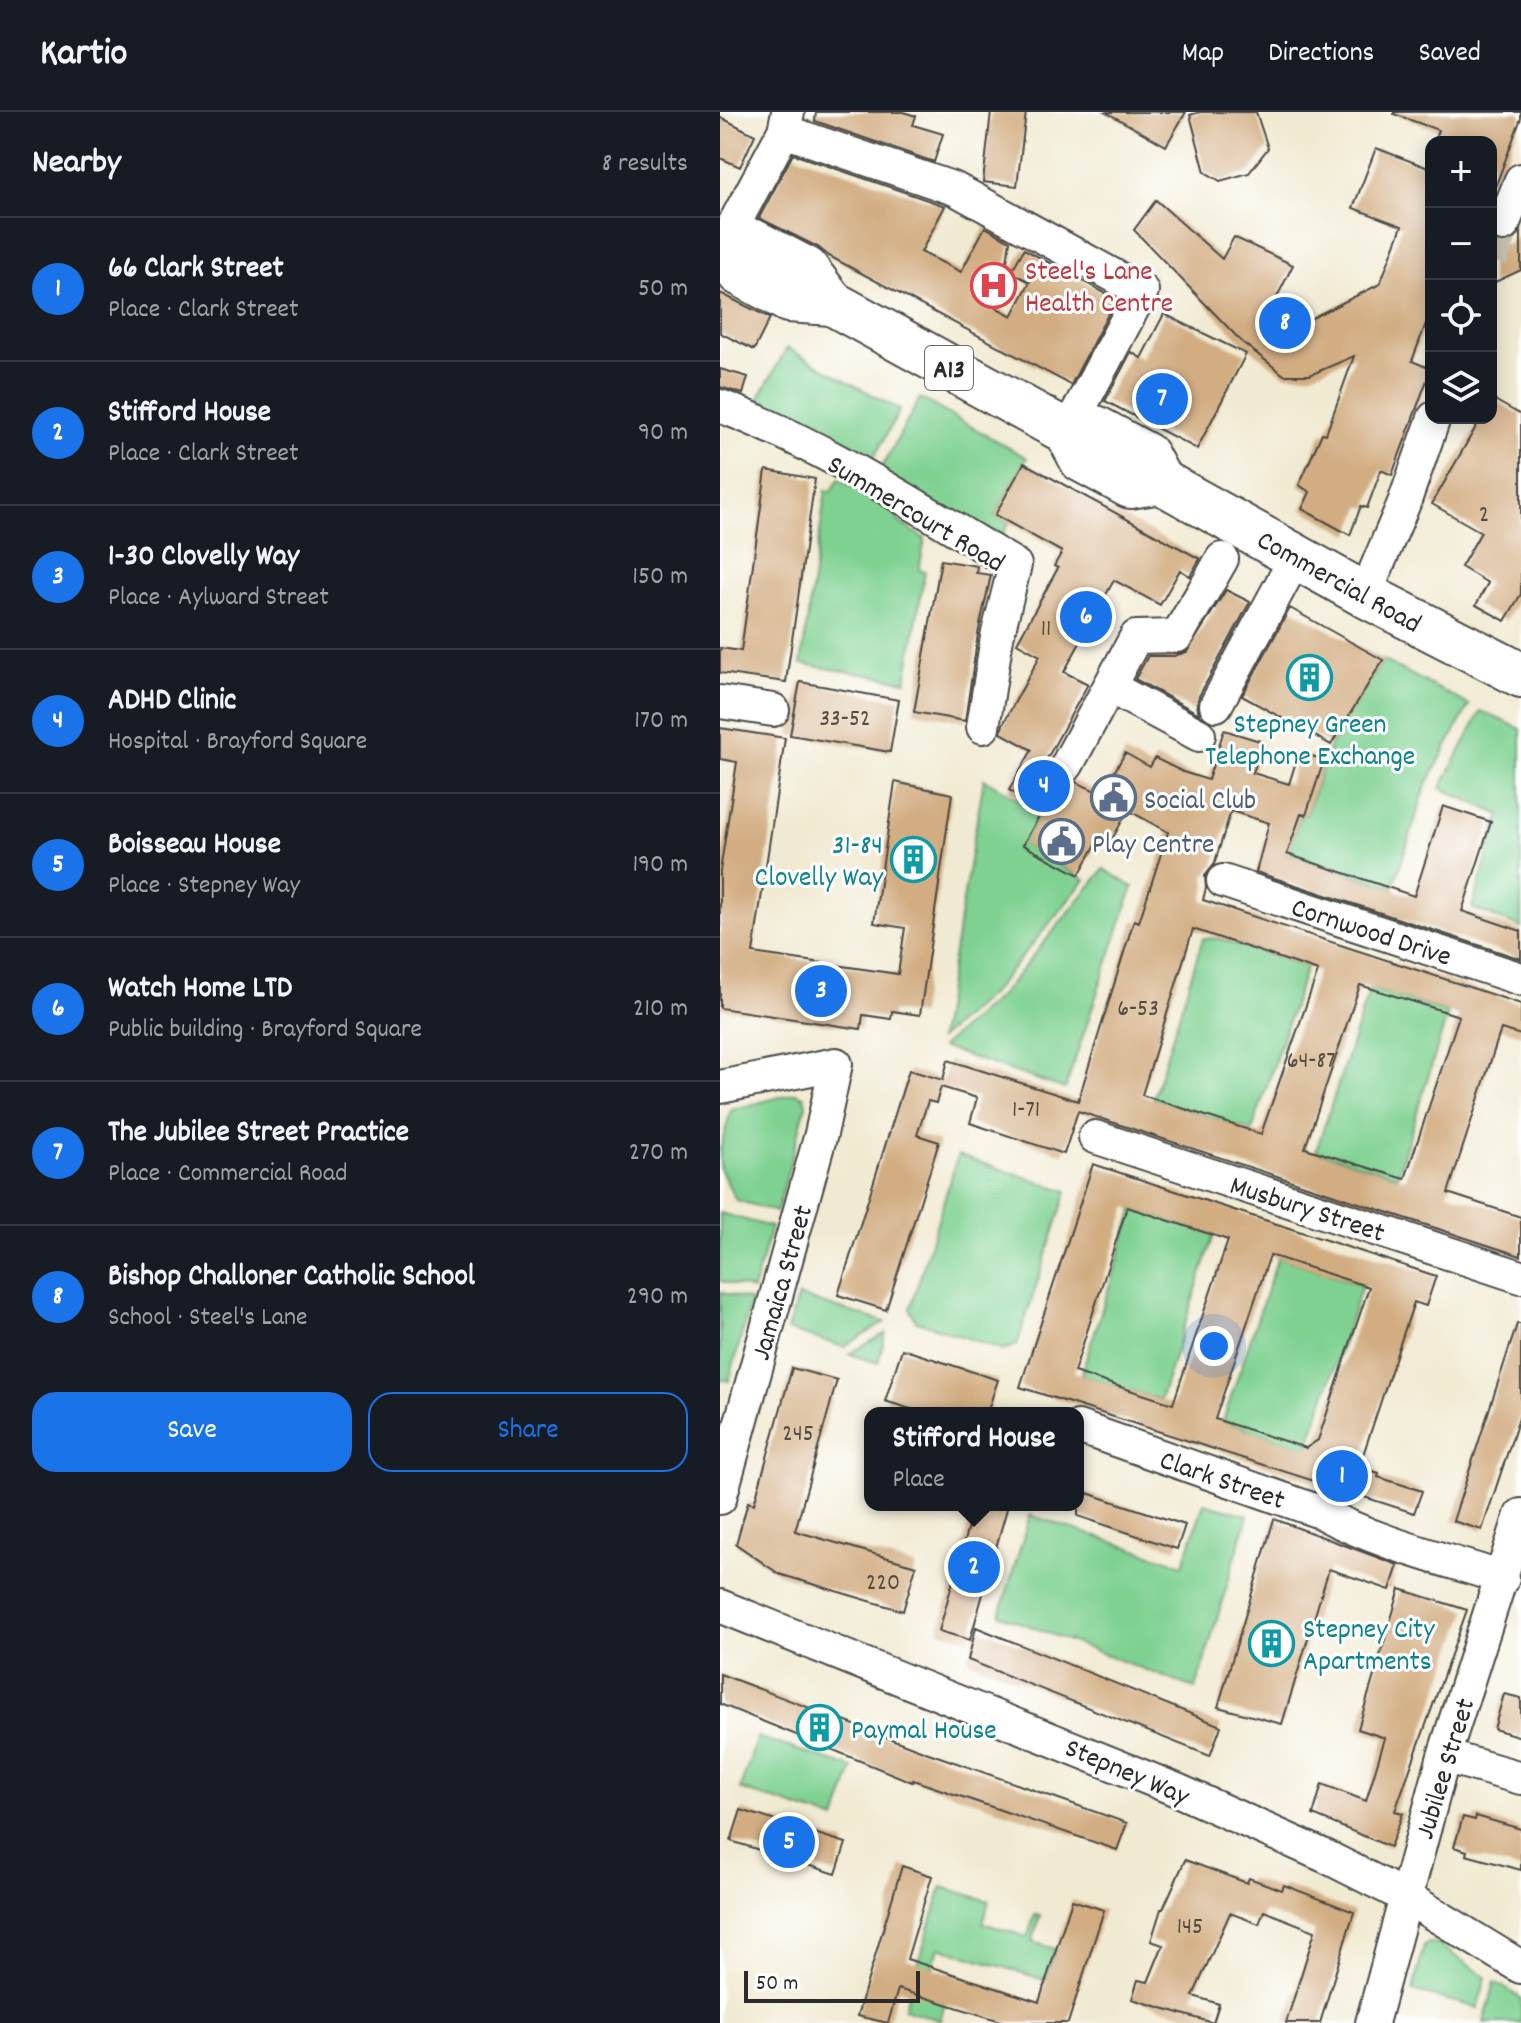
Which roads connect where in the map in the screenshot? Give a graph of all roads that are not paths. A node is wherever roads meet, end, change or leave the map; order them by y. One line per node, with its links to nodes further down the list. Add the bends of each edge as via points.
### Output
1 (786, 122): 4 (street); 7 (street, via 955,189 1142,291)
2 (1521, 180): 3 (street)
3 (1503, 225)
4 (722, 244): 7 (highway, Commercial Road / A13, via 739,273 788,300 832,303)
5 (720, 406): 16 (street, Summercourt Road, via 869,480 1015,565)
6 (1432, 424): 10 (street)
7 (1067, 432): 8 (highway, Commercial Road / A13, via 1082,460 1130,486 1160,481)
8 (1296, 557): 10 (highway, Commercial Road / A13); 14 (street)
9 (1213, 575): 12 (street, via 1177,636 1136,637)
10 (1365, 595): 11 (highway, Commercial Road / A13)
11 (1521, 675)
12 (1110, 687): 17 (street); 18 (street)
13 (720, 702): 15 (street)
14 (1216, 705)
15 (773, 710)
16 (983, 727)
17 (1199, 735)
18 (1067, 765)
19 (1223, 881): 20 (street, Cornwood Drive)
20 (1521, 979)
21 (720, 1087): 25 (street, Jamaica Street, via 836,1064 815,1159)
22 (1095, 1137): 23 (street, Musbury Street)
23 (1521, 1277)
24 (1084, 1429): 27 (street, Clark Street, via 1320,1512 1378,1539)
25 (720, 1498)
26 (1521, 1515): 27 (street, Jubilee Street)
27 (1511, 1566): 29 (street, Jubilee Street)
28 (720, 1606): 31 (street, Stepney Way, via 1177,1790)
29 (1444, 1756): 30 (street); 31 (street, Jubilee Street)
30 (1521, 1778)
31 (1406, 1897): 32 (street, Stepney Way); 33 (street, Jubilee Street)
32 (1521, 1967)
33 (1372, 2023)

